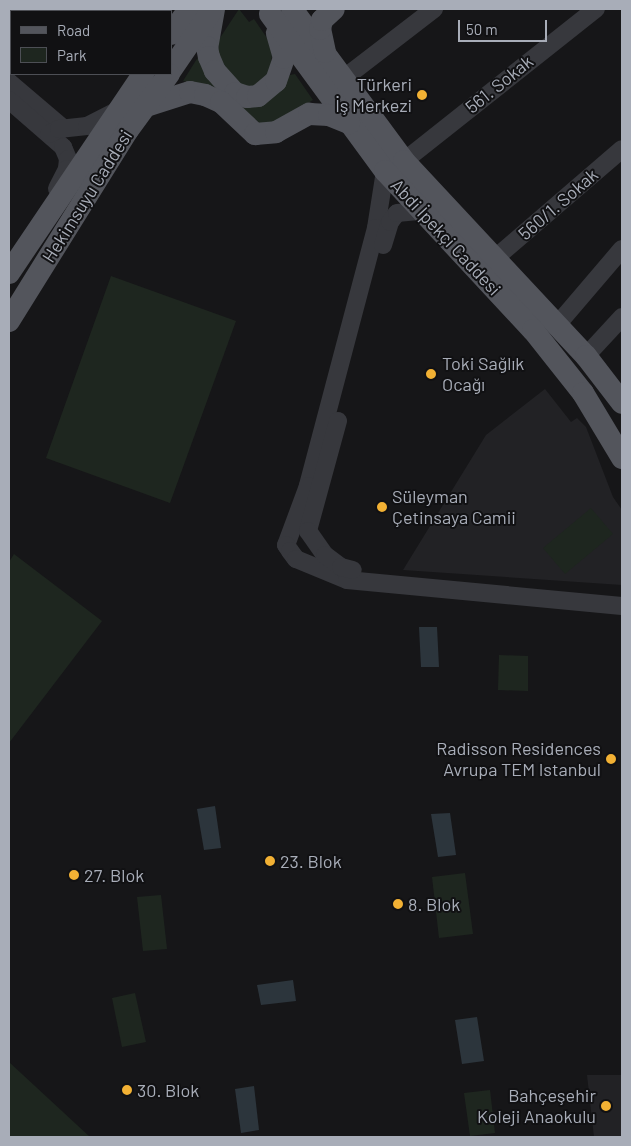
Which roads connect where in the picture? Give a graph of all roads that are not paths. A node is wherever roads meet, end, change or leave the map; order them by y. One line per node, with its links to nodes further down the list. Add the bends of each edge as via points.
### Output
1 (189, 9): 8 (main road)
2 (214, 9): 7 (main road, via 207,46 209,57 224,83 234,93 247,98 268,90 283,66 281,45); 10 (main road)
3 (292, 9): 9 (main road, Abdi İpekçi Caddesi)
4 (334, 9): 9 (main road, via 322,20 320,29)
5 (434, 9): 13 (street)
6 (596, 9): 21 (street, 561. Sokak)
7 (268, 11): 18 (main road, Abdi İpekçi Caddesi)
8 (172, 33)
9 (326, 55): 13 (main road, Abdi İpekçi Caddesi)
10 (172, 69)
11 (141, 75): 17 (main road, Hekimsuyu Caddesi)
12 (168, 75): 16 (main road, Hekimsuyu Caddesi)
13 (343, 79): 21 (main road, Abdi İpekçi Caddesi)
14 (9, 82): 19 (street)
15 (9, 100): 19 (street)
16 (145, 106): 18 (main road, via 190,92 205,95 221,102 256,134 276,132 310,114 329,115); 28 (main road, Hekimsuyu Caddesi)
17 (116, 111): 19 (street, via 87,126); 22 (main road, Hekimsuyu Caddesi)
18 (349, 123): 21 (main road, Abdi İpekçi Caddesi)
19 (56, 131): 22 (street, via 68,159)
20 (622, 149): 25 (street, 560/1. Sokak)
21 (395, 166): 23 (main road, Abdi İpekçi Caddesi); 25 (main road, Abdi İpekçi Caddesi); 34 (street, via 308,486 286,545)
22 (54, 202): 26 (main road, Hekimsuyu Caddesi)
23 (421, 211): 32 (main road, Abdi İpekçi Caddesi, via 533,330 583,393); 33 (street, via 397,213 390,222)
24 (622, 250): 29 (street)
25 (493, 260): 29 (main road, Abdi İpekçi Caddesi)
26 (9, 273)
27 (622, 317): 30 (street)
28 (9, 321)
29 (557, 324): 30 (main road, Abdi İpekçi Caddesi)
30 (586, 356): 31 (main road, Abdi İpekçi Caddesi)
31 (621, 399)
32 (622, 458)
33 (308, 531): 34 (street); 35 (street, via 326,555 341,567 359,572)
34 (296, 559): 35 (street, via 347,580)
35 (621, 600)

